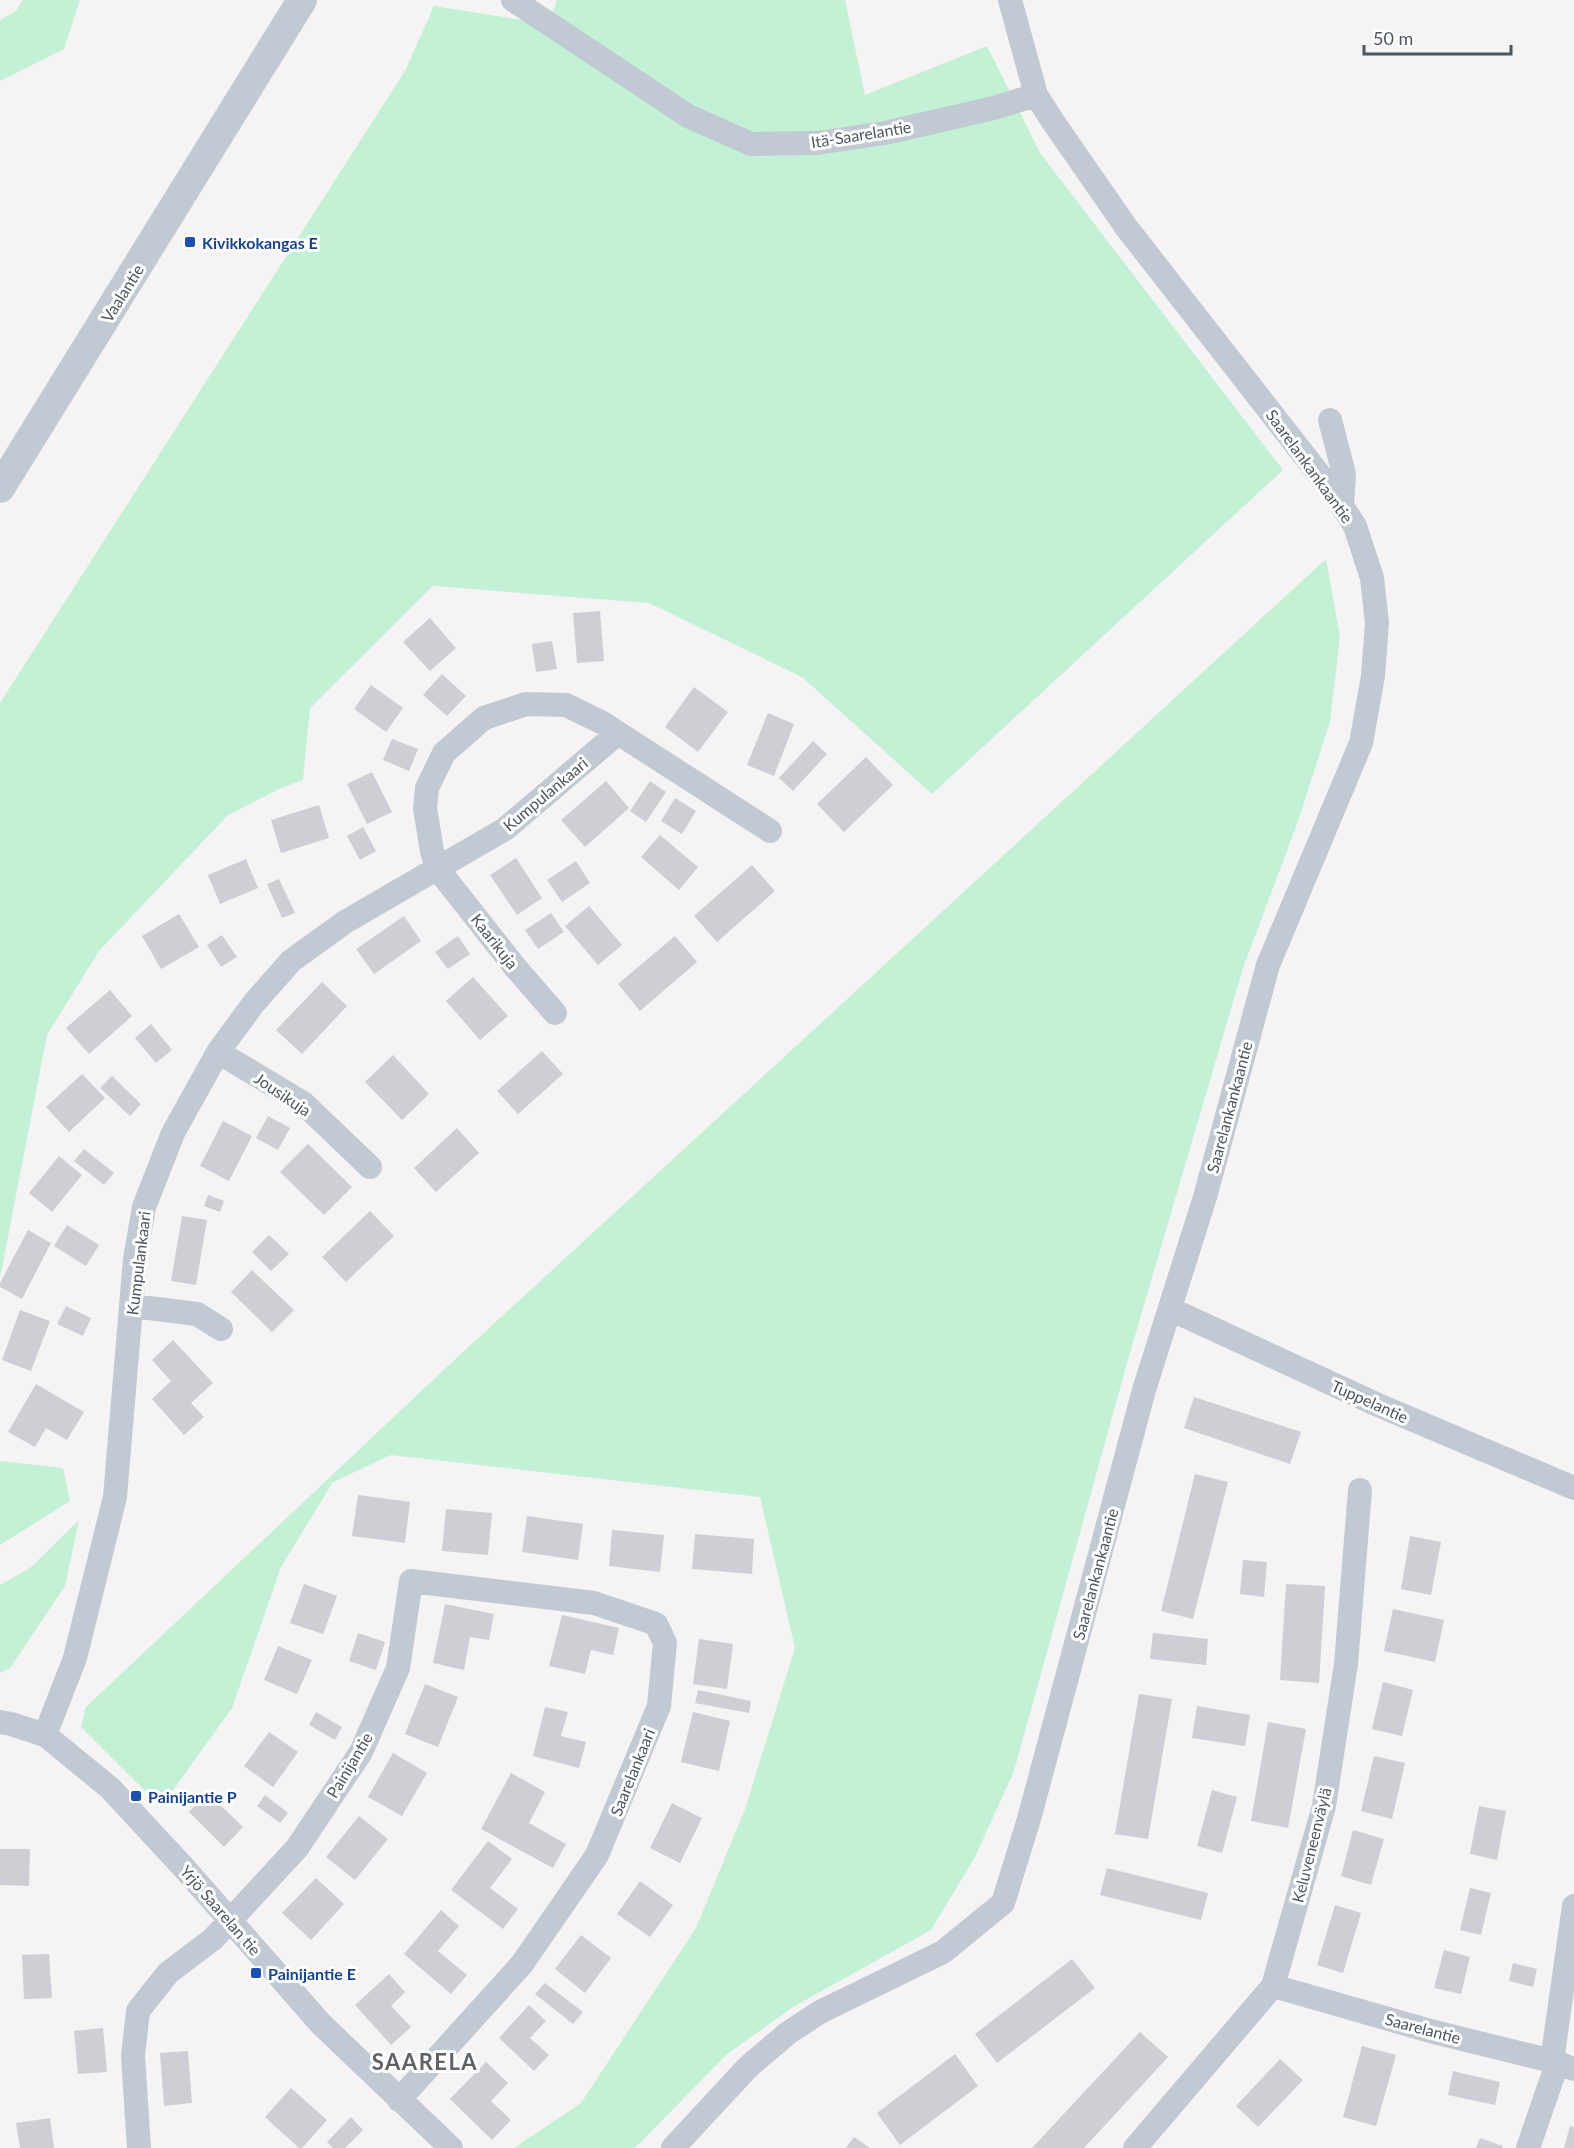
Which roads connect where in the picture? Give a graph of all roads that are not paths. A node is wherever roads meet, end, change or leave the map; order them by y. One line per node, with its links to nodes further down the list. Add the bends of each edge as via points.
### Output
1 (283, 0): 8 (street, Vaalantie)
2 (302, 0): 8 (street, Vaalantie)
3 (498, 0): 6 (street, Itä-Saarelantie)
4 (513, 0): 6 (street, Itä-Saarelantie)
5 (1010, 0): 7 (street, Saarelankankaantie)
6 (538, 16): 7 (street, Itä-Saarelantie, via 688,116 751,144 817,143 885,133)
7 (1036, 95): 11 (street, Saarelankankaantie, via 1126,227)
8 (243, 97): 10 (street, Vaalantie)
9 (1330, 420): 11 (street, via 1344,474)
10 (0, 488)
11 (1342, 505): 19 (street, Saarelankankaantie, via 1355,526 1372,578 1377,623 1373,676 1361,743 1268,965)
12 (618, 733): 13 (street); 14 (street, Kumpulankaari, via 505,829); 14 (street, via 566,705 526,704 484,718 444,753 427,788 425,808)
13 (770, 831)
14 (437, 868): 15 (street, Kaarikuja); 16 (street, Kumpulankaari, via 345,922 291,961)
15 (555, 1013)
16 (218, 1052): 17 (street, Jousikuja, via 303,1103); 18 (street, Kumpulankaari, via 173,1133 144,1207 135,1259)
17 (370, 1167)
18 (133, 1306): 20 (street, via 197,1314); 25 (street, Kumpulankaari, via 115,1497 75,1658)
19 (1170, 1309): 21 (street, Tuppelantie, via 1378,1405); 33 (street, Saarelankankaantie, via 1144,1390 1003,1903 943,1952 820,2012 788,2033 748,2067)
20 (221, 1329)
21 (1574, 1488)
22 (1360, 1490): 28 (street, Keluveneenväylä, via 1346,1664 1324,1806)
23 (411, 1581): 27 (street, Painijantie, via 398,1668 361,1752 297,1848); 30 (street, Saarelankaari, via 594,1603 656,1624 665,1642 658,1706 597,1855 522,1964)
24 (0, 1722): 25 (street, Yrjö Saarelan tie)
25 (45, 1735): 27 (street, Yrjö Saarelan tie, via 110,1788)
26 (1574, 1906): 29 (street)
27 (230, 1920): 30 (street, Yrjö Saarelan tie, via 321,2024); 31 (street, Painijantie, via 213,1939 168,1973 138,2011 132,2056)
28 (1273, 1986): 29 (street, Saarelantie); 34 (street, Keluveneenväylä)
29 (1561, 2065): 35 (street)
30 (399, 2100): 32 (street, Yrjö Saarelan tie)
31 (139, 2148)
32 (451, 2148)
33 (673, 2148)
34 (1135, 2148)
35 (1528, 2148)

